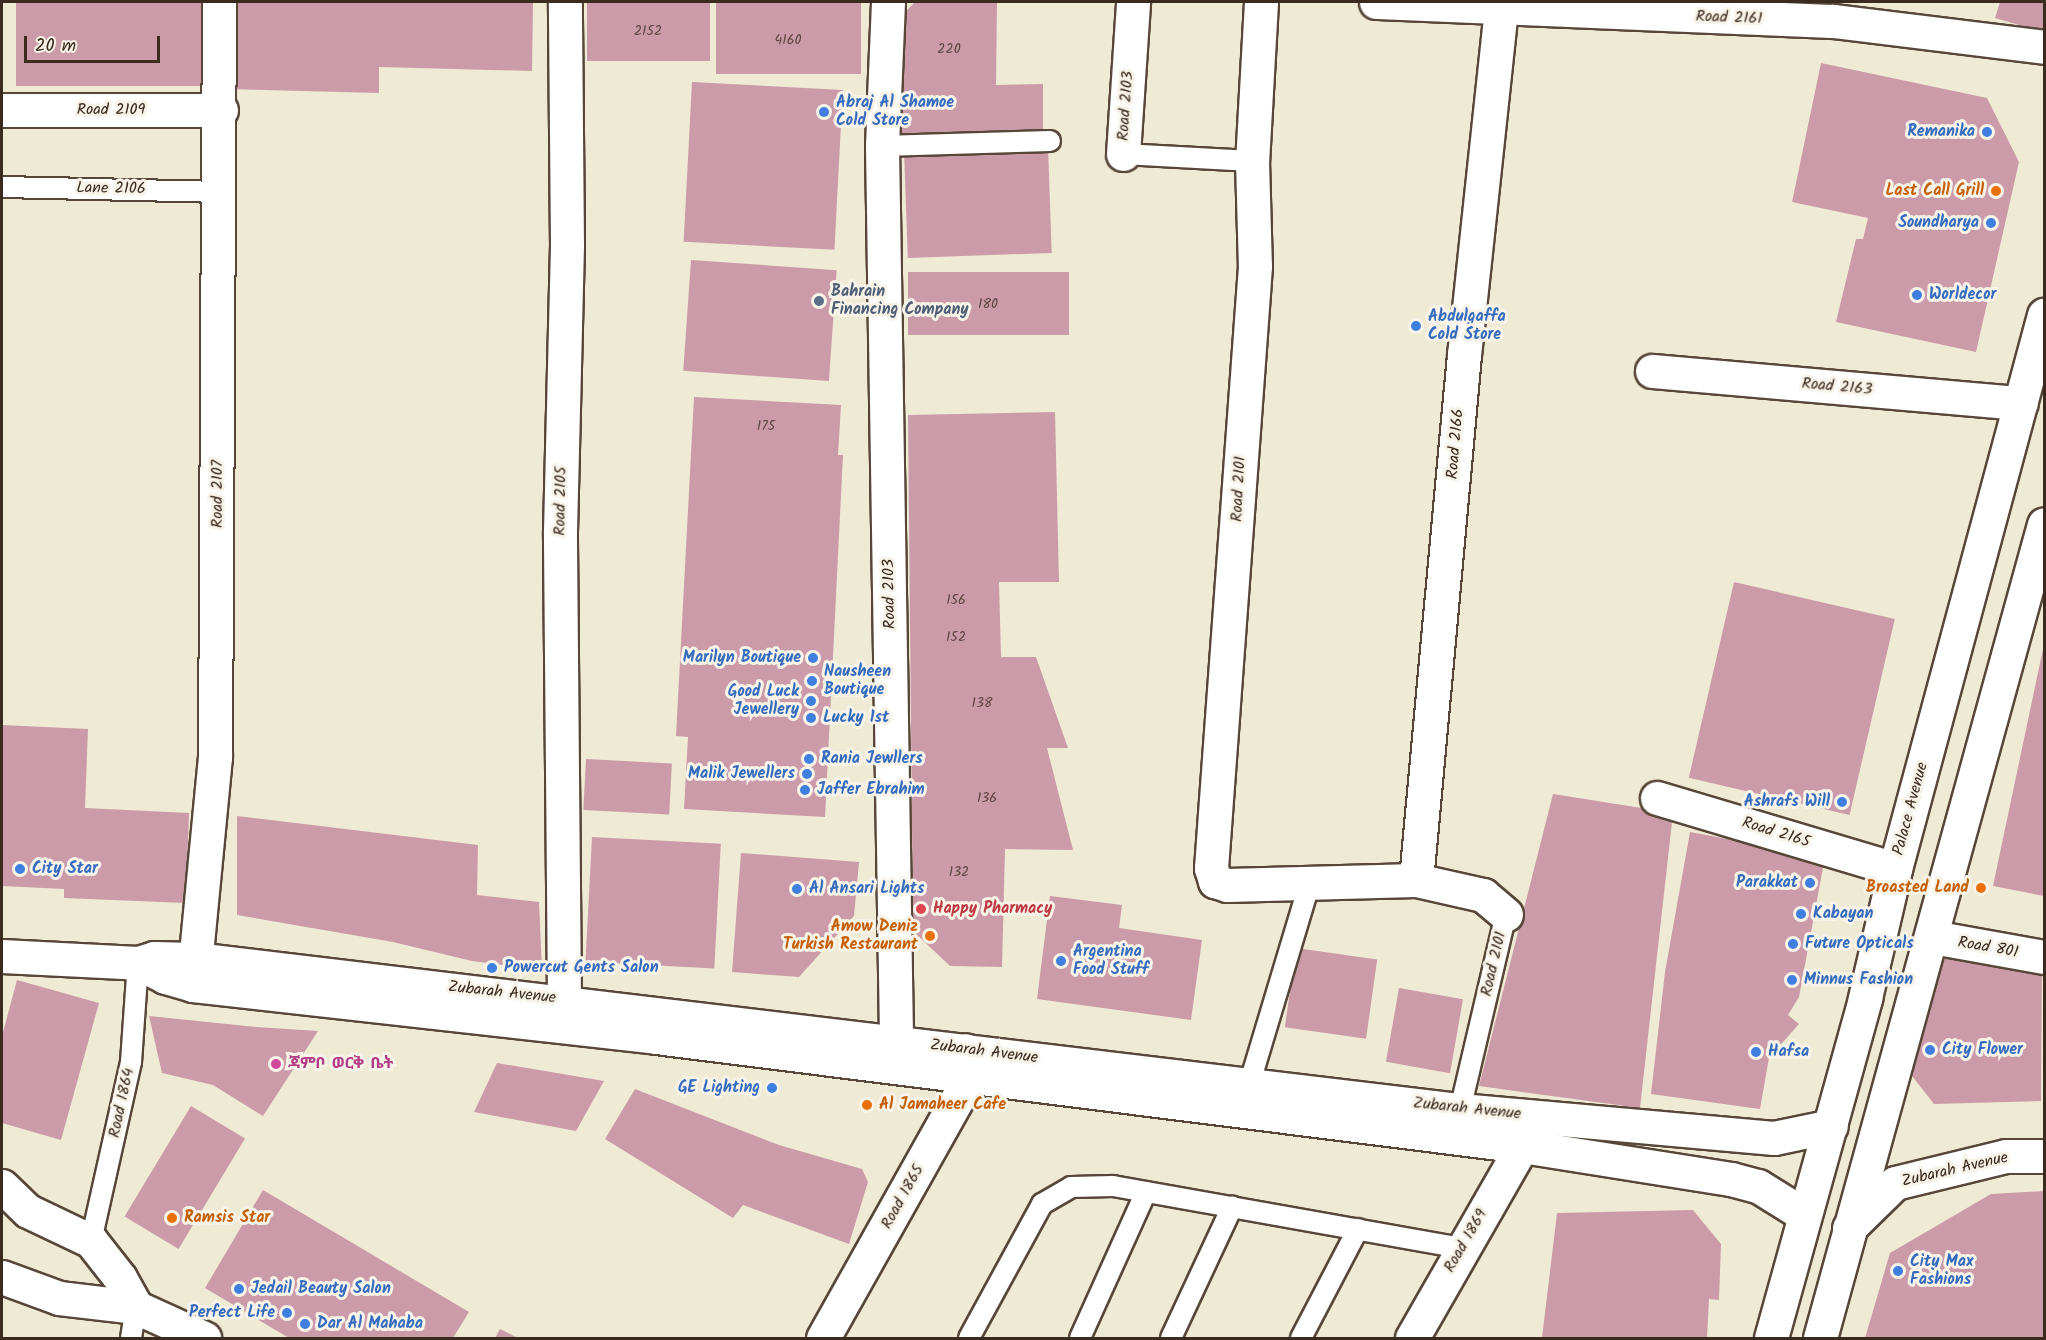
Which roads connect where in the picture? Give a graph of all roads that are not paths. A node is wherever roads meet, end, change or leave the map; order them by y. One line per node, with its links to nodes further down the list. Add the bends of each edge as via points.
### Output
1 (219, 2): 11 (street, Road 2107)
2 (565, 2): 32 (street, Road 2105, via 567,246 560,531)
3 (888, 2): 13 (street, Road 2103)
4 (1133, 2): 14 (street, Road 2103)
5 (1261, 2): 15 (street, Road 2101)
6 (1376, 2): 7 (street, Road 2161)
7 (1501, 9): 8 (street, Road 2161); 24 (street, Road 2166, via 1464,355)
8 (1834, 11): 9 (street, Road 2161)
9 (2044, 47)
10 (2, 110): 11 (street, Road 2109)
11 (221, 110): 17 (street, Road 2107)
12 (1050, 141): 13 (lane)
13 (882, 146): 33 (street, Road 2103)
14 (1123, 154): 15 (lane, Road 2103)
15 (1252, 161): 25 (street, Road 2101, via 1255,266 1211,868 1215,881 1227,885)
16 (2, 187): 17 (lane, Lane 2106)
17 (220, 192): 31 (street, Road 2107, via 215,757)
18 (2044, 315): 20 (street, Palace Avenue)
19 (1652, 371): 20 (street, Road 2163)
20 (2021, 403): 23 (street, Palace Avenue)
21 (2044, 524): 27 (street)
22 (1657, 798): 23 (street, Road 2165)
23 (1895, 869): 37 (street, Palace Avenue)
24 (1416, 880): 25 (street, Road 2101); 26 (street, Road 2101, via 1483,895)
25 (1309, 885): 35 (lane)
26 (1506, 914): 36 (lane, Road 2101)
27 (1932, 937): 29 (street, Road 801); 45 (street)
28 (2, 956): 30 (street, Zubarah Avenue)
29 (2044, 957)
30 (138, 963): 31 (street, Zubarah Avenue, via 154,958); 46 (lane, Road 1864, via 131,1062)
31 (194, 972): 32 (street, Zubarah Avenue)
32 (564, 1013): 33 (street, Zubarah Avenue)
33 (896, 1055): 34 (street, Zubarah Avenue)
34 (966, 1064): 35 (street, Zubarah Avenue); 38 (street, Zubarah Avenue); 51 (street, Road 1865)
35 (1251, 1082): 36 (street, Zubarah Avenue)
36 (1460, 1110): 37 (street, Zubarah Avenue, via 1774,1138)
37 (1831, 1126): 43 (street, Palace Avenue)
38 (1522, 1146): 43 (street, Zubarah Avenue, via 1731,1179 1766,1190); 47 (street, Road 1869)
39 (2044, 1156): 45 (street, Zubarah Avenue, via 2006,1156 1895,1183)
40 (2, 1186): 46 (street, via 28,1210)
41 (1146, 1192): 42 (lane); 52 (lane, via 1113,1186 1071,1187 1042,1204); 53 (lane)
42 (1232, 1207): 44 (lane); 54 (lane)
43 (1803, 1214): 57 (street, Palace Avenue)
44 (1358, 1229): 47 (lane); 55 (lane)
45 (1848, 1230): 58 (street)
46 (91, 1241): 49 (street, via 120,1278)
47 (1461, 1248): 56 (street, Road 1869)
48 (2, 1276): 49 (street)
49 (134, 1323): 50 (street)
50 (204, 1338)
51 (823, 1338)
52 (969, 1338)
53 (1080, 1338)
54 (1171, 1338)
55 (1301, 1338)
56 (1412, 1338)
57 (1771, 1338)
58 (1820, 1338)

